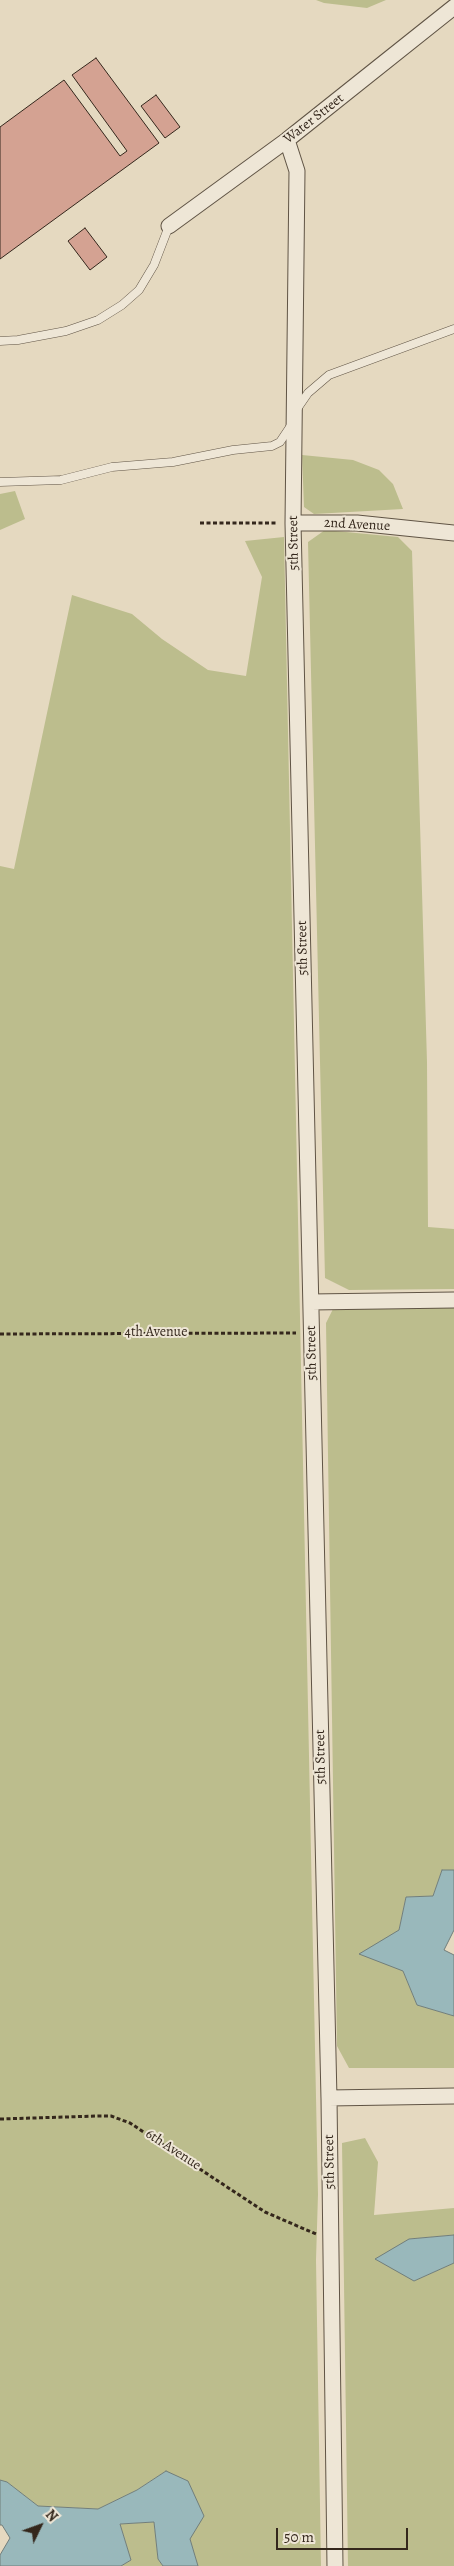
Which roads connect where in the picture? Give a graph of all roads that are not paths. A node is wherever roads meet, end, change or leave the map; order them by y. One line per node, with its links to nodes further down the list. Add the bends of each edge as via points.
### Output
1 (454, 8): 2 (street, Water Street)
2 (287, 140): 3 (street, Water Street); 6 (street, 5th Street, via 297,171)
3 (169, 226): 5 (lane, via 154,265 139,290 122,306 98,320 66,331)
4 (454, 329): 6 (lane, via 329,375 308,393)
5 (0, 341)
6 (294, 416): 7 (lane, via 288,433 272,446 173,462 103,469 61,480); 8 (street, 5th Street)
7 (0, 482)
8 (293, 523): 9 (street, 2nd Avenue, via 357,523); 11 (street, 5th Street)
9 (454, 533)
10 (454, 1300): 11 (street)
11 (311, 1302): 13 (street, 5th Street)
12 (454, 2096): 13 (street)
13 (329, 2098): 14 (street, 5th Street)
14 (335, 2566)

